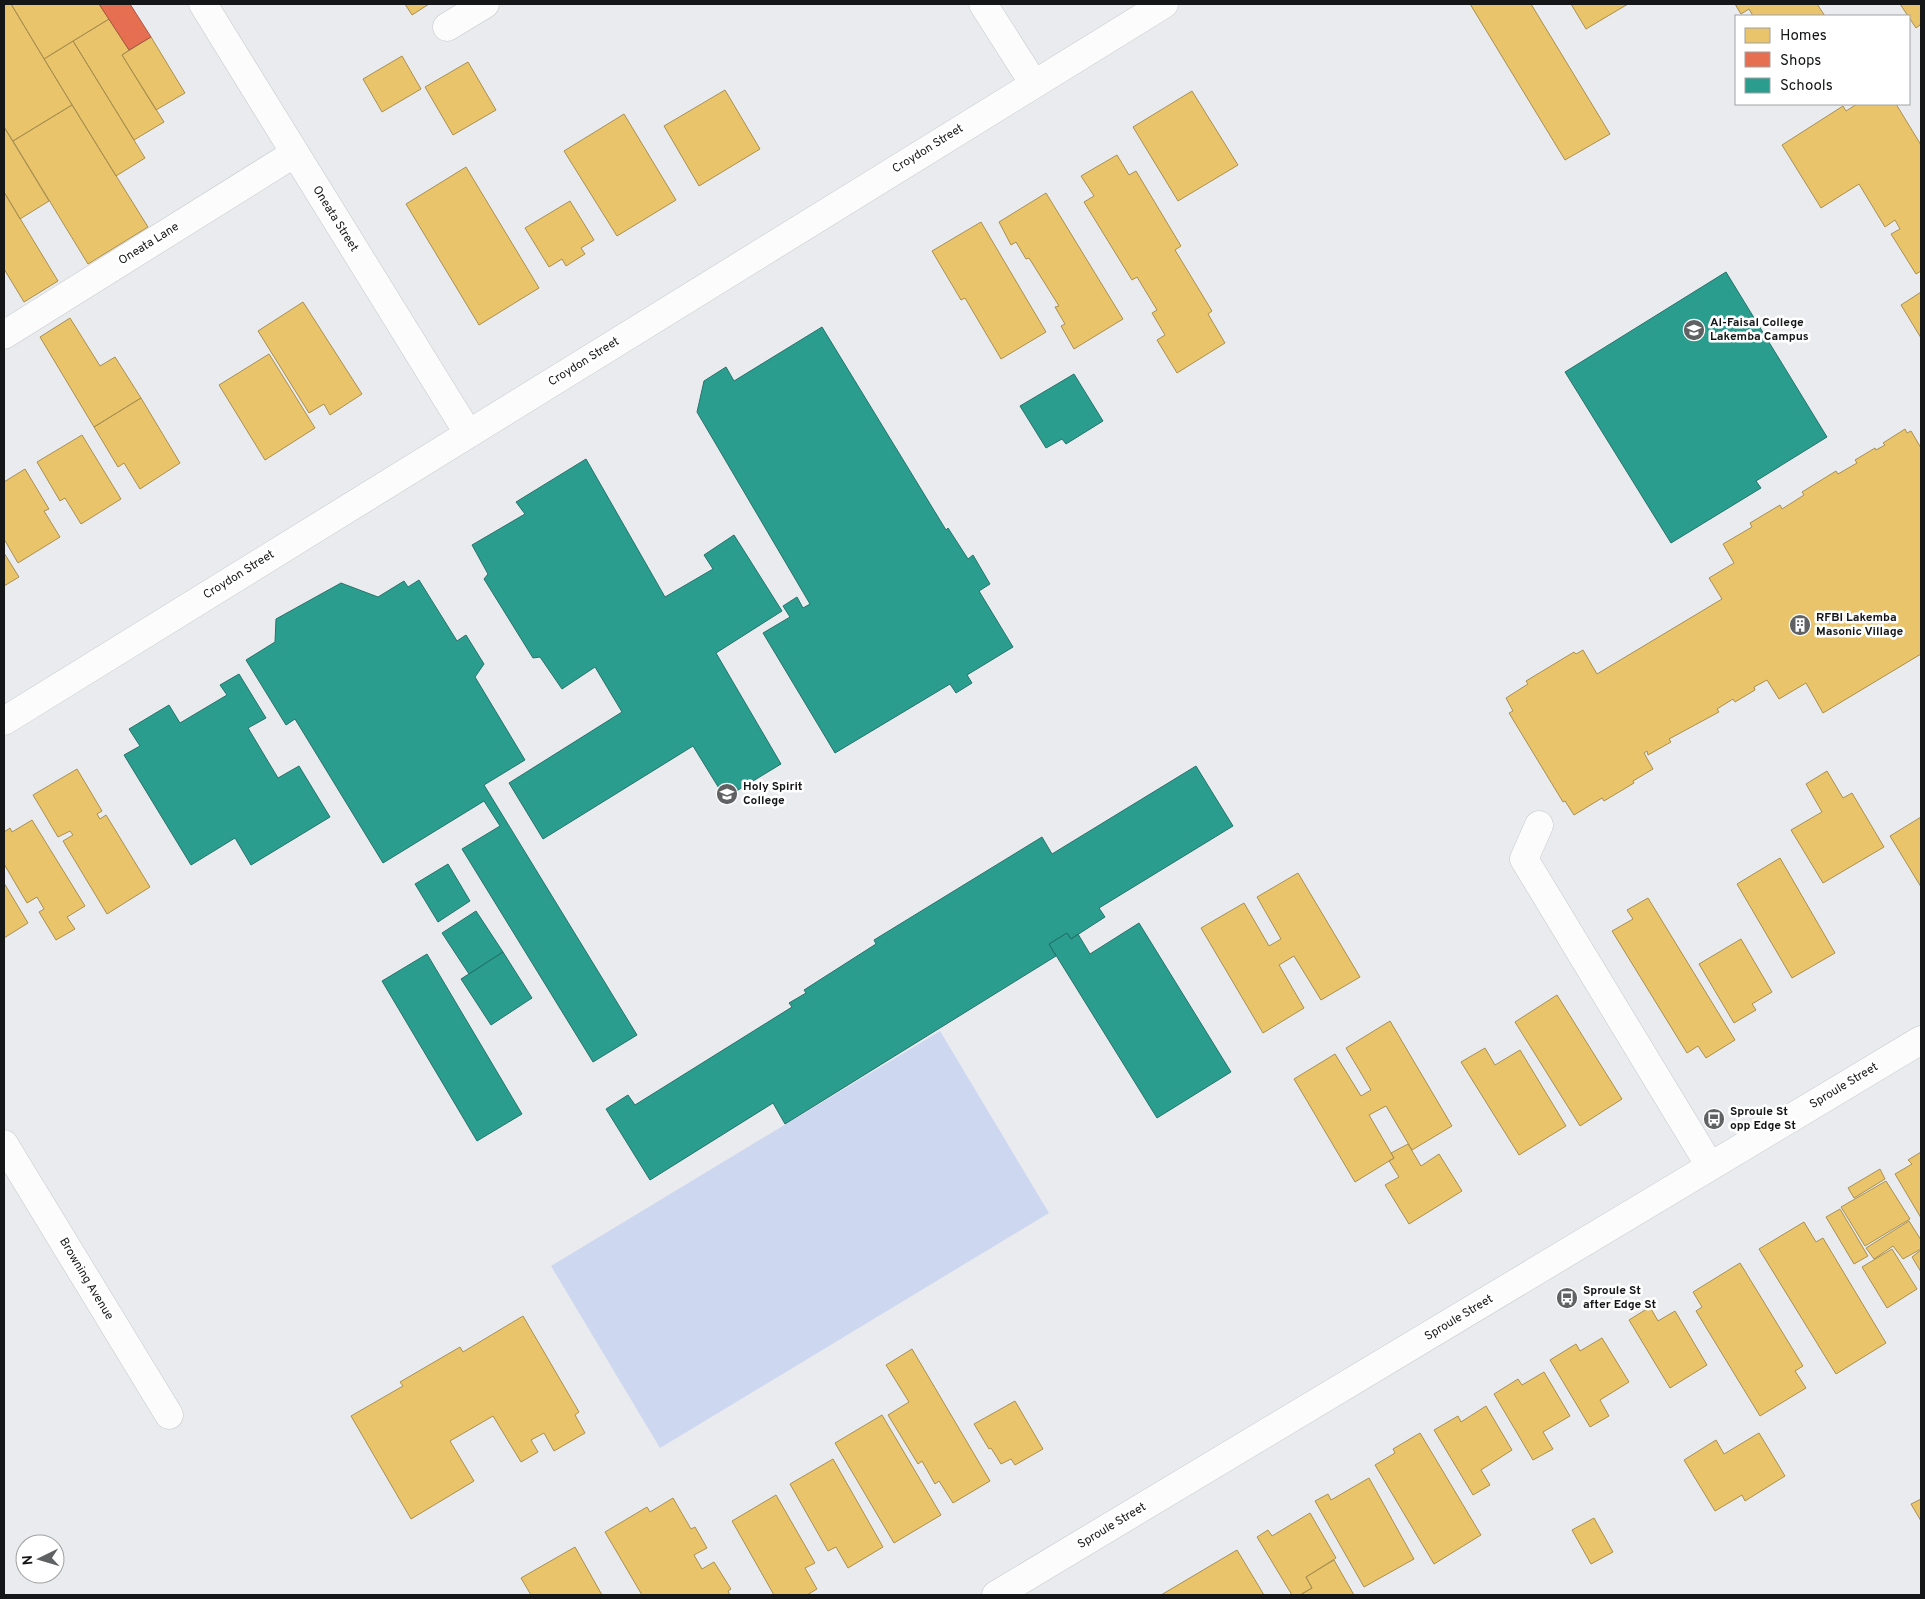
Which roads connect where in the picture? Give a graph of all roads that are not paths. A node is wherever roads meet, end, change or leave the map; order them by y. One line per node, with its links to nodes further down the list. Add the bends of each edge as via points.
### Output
1 (203, 4): 7 (street, Oneata Street)
2 (485, 4): 5 (street)
3 (983, 4): 6 (street)
4 (1164, 4): 6 (street, Croydon Street)
5 (447, 27)
6 (1034, 84): 9 (street, Croydon Street)
7 (295, 153): 8 (street, Oneata Lane); 9 (street, Oneata Street)
8 (4, 335)
9 (468, 433): 10 (street, Croydon Street)
10 (4, 721)
11 (1539, 825): 14 (street, via 1524,859)
12 (1921, 1040): 14 (street, Sproule Street)
13 (4, 1144): 15 (street, Browning Avenue)
14 (1710, 1166): 16 (street, Sproule Street)
15 (169, 1414)
16 (996, 1595)

